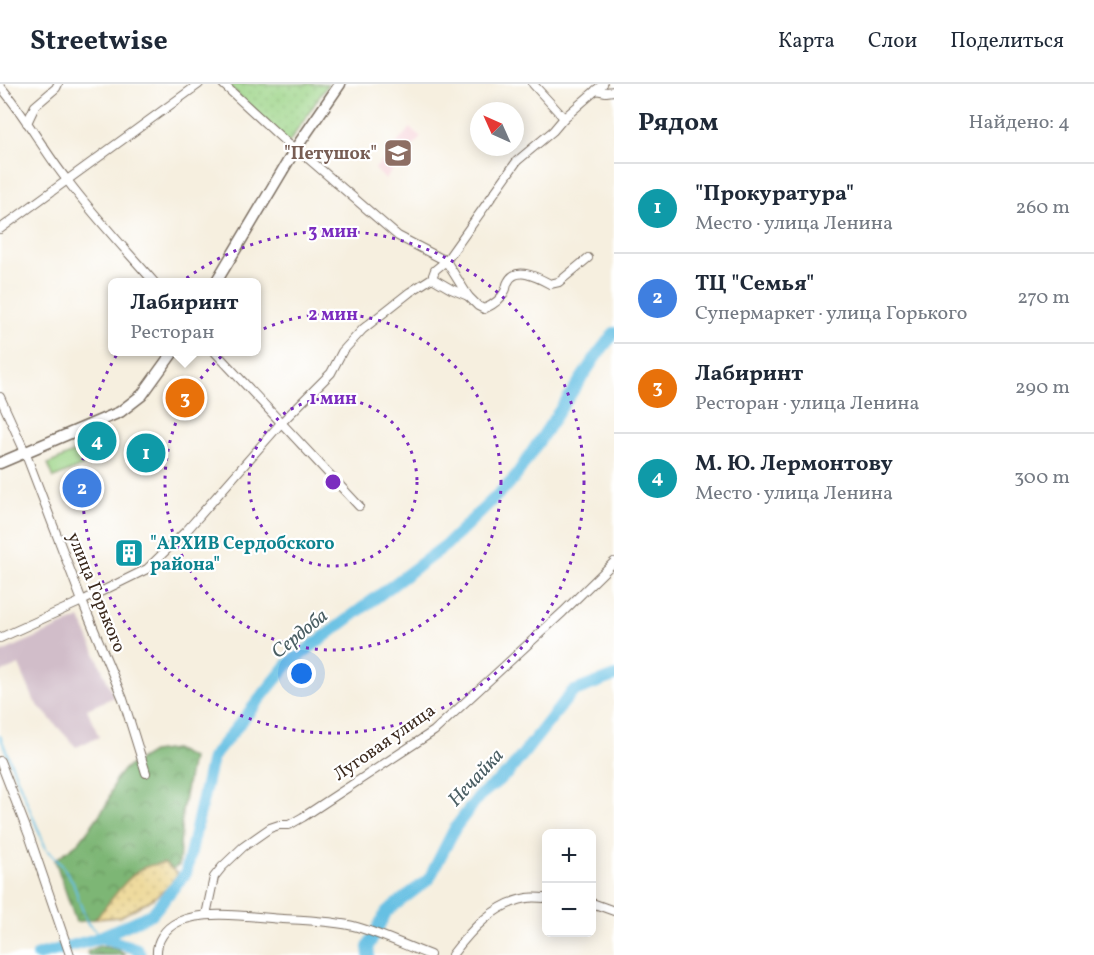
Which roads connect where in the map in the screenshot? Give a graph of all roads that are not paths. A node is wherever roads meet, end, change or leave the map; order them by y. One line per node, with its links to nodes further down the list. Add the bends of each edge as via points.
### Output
1 (58, 84): 10 (street, via 35,106)
2 (199, 84): 12 (street)
3 (223, 84): 11 (street)
4 (340, 84): 11 (main road)
5 (533, 84): 9 (street)
6 (0, 86): 10 (street)
7 (599, 87): 8 (street, via 606,92); 9 (street)
8 (614, 91)
9 (564, 118): 15 (street, via 517,161)
10 (27, 123): 12 (street)
11 (296, 148): 15 (street, via 398,236); 17 (main road)
12 (67, 181): 13 (street); 16 (street)
13 (0, 229)
14 (588, 258): 19 (street, via 559,282 550,284 537,277 514,276 495,304 484,309)
15 (446, 261): 18 (street); 19 (street)
16 (151, 278)
17 (218, 278)
18 (432, 278): 19 (street); 23 (street, via 363,329 342,352 331,373)
19 (468, 296)
20 (169, 356): 24 (main road, via 142,395 120,412)
21 (220, 356): 23 (street)
22 (0, 397): 24 (street, улица Горького)
23 (281, 423): 26 (street); 28 (street, via 188,529 147,569)
24 (25, 452): 25 (main road); 28 (street, улица Горького)
25 (0, 463)
26 (359, 506)
27 (614, 562): 35 (street, Луговая улица, via 434,731 303,817 289,825 270,828 243,847 214,877)
28 (82, 601): 29 (street); 31 (street, улица Горького, via 123,699)
29 (0, 638)
30 (0, 760): 36 (street)
31 (146, 773)
32 (542, 898): 39 (street, via 528,898 493,912)
33 (596, 904): 34 (street)
34 (614, 911)
35 (206, 915): 37 (street, via 170,927 160,939); 38 (street, via 355,926)
36 (70, 955)
37 (157, 955)
38 (430, 955)
39 (452, 955)

